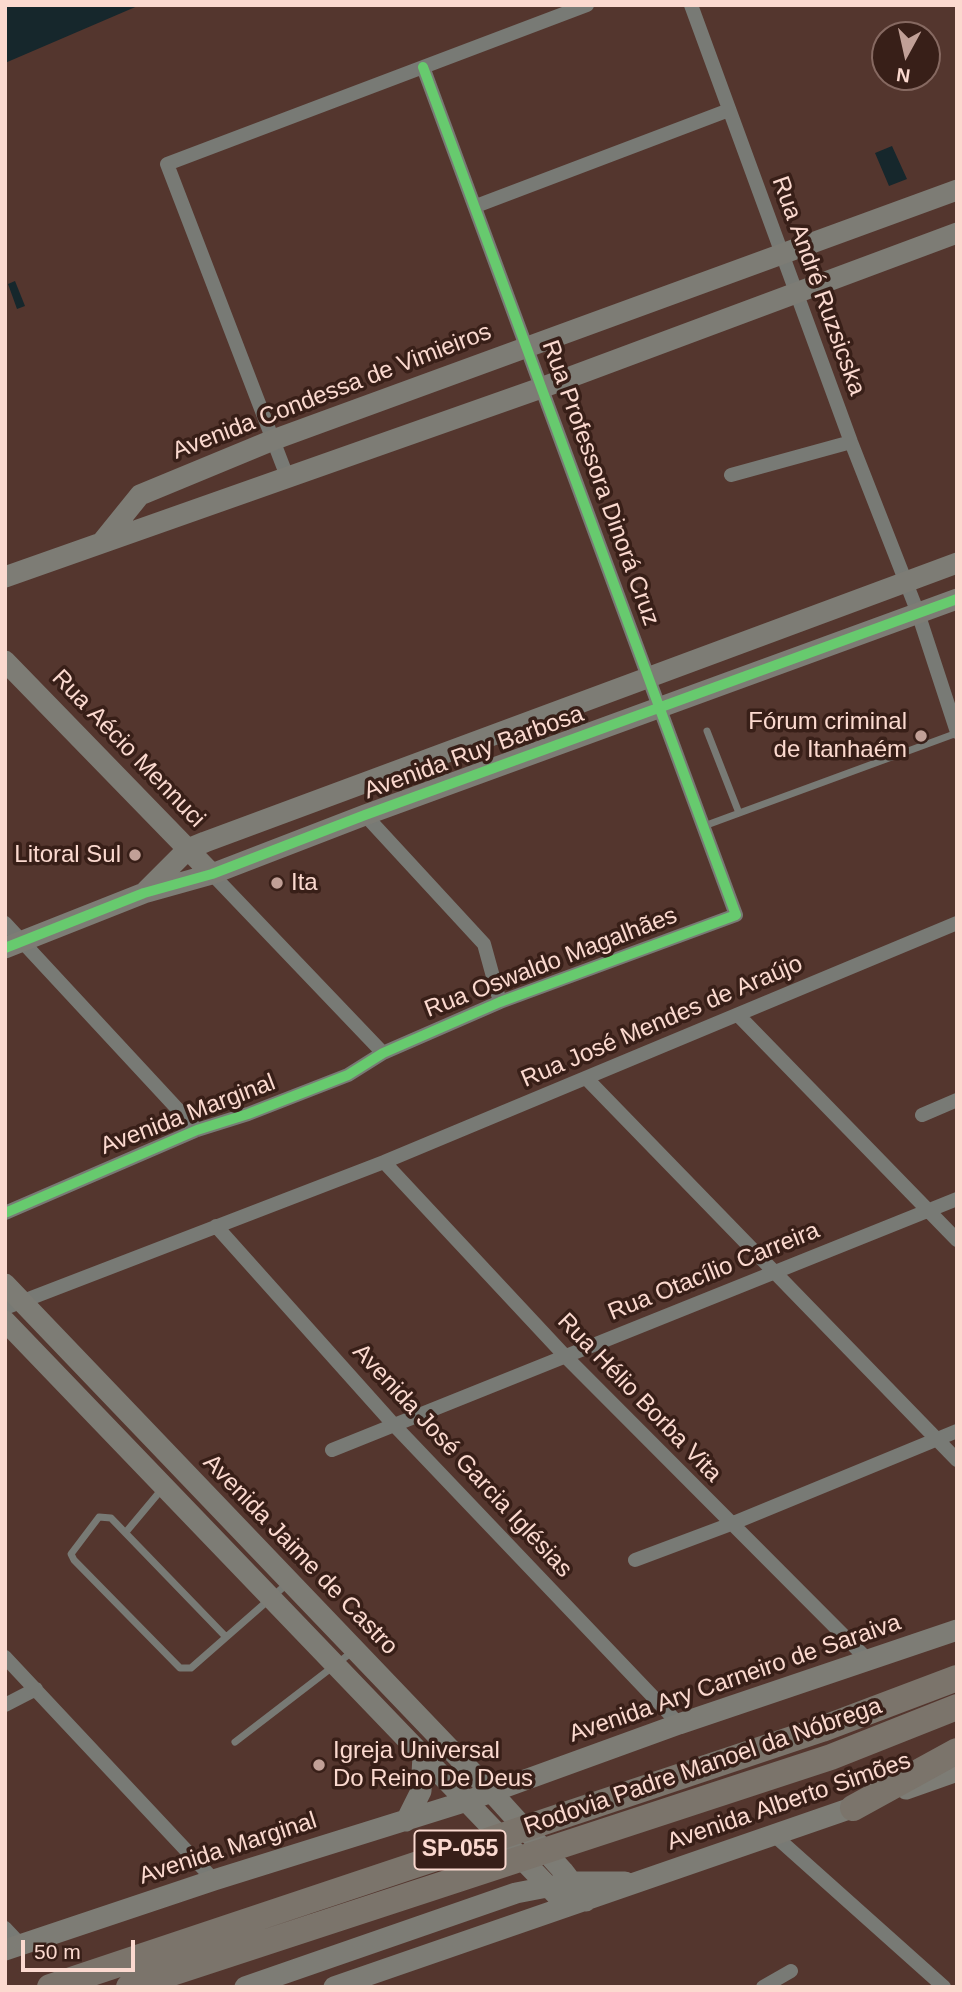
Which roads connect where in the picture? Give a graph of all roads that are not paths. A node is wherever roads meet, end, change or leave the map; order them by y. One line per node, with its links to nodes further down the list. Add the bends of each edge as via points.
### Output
1 (587, 5): 3 (street)
2 (691, 5): 4 (street, Rua André Ruzsicska)
3 (423, 67): 6 (street, Rua Professora Dinorá Cruz); 12 (street, via 167,164)
4 (729, 110): 6 (street); 8 (street, Rua André Ruzsicska)
5 (957, 190): 8 (street, Avenida Condessa de Vimieiros)
6 (476, 206): 10 (street, Rua Professora Dinorá Cruz)
7 (957, 233): 9 (street)
8 (783, 253): 9 (street, Rua André Ruzsicska); 10 (street, Avenida Condessa de Vimieiros)
9 (796, 291): 11 (street); 13 (street, Rua André Ruzsicska)
10 (526, 346): 11 (street, Rua Professora Dinorá Cruz); 12 (street, Avenida Condessa de Vimieiros)
11 (541, 388): 15 (street); 23 (street, Rua Professora Dinorá Cruz)
12 (273, 440): 15 (street); 16 (street, Avenida Condessa de Vimieiros, via 140,495)
13 (851, 442): 14 (street); 19 (street, Rua André Ruzsicska)
14 (731, 475)
15 (288, 479): 16 (street)
16 (102, 542): 18 (street)
17 (957, 563): 19 (street, Avenida Ruy Barbosa)
18 (5, 577)
19 (905, 581): 21 (street, Rua André Ruzsicska); 23 (street, Avenida Ruy Barbosa)
20 (957, 599): 21 (street, Avenida Ruy Barbosa)
21 (918, 613): 24 (street, Avenida Ruy Barbosa); 26 (street, Rua André Ruzsicska)
22 (5, 661): 30 (street, Rua Aécio Mennuci)
23 (649, 676): 24 (street, Rua Professora Dinorá Cruz); 30 (street, Avenida Ruy Barbosa)
24 (662, 708): 28 (street, Avenida Ruy Barbosa); 29 (street, Rua Professora Dinorá Cruz)
25 (707, 731): 27 (lane)
26 (957, 732): 27 (lane)
27 (738, 813): 29 (lane)
28 (365, 815): 31 (street, Avenida Ruy Barbosa); 37 (street, via 484,944)
29 (704, 826): 33 (street, Rua Professora Dinorá Cruz)
30 (188, 849): 31 (street, Rua Aécio Mennuci); 32 (street, Avenida Ruy Barbosa)
31 (212, 874): 32 (street, Avenida Ruy Barbosa); 39 (street)
32 (144, 893): 36 (street, Avenida Ruy Barbosa)
33 (736, 915): 37 (street, Rua Oswaldo Magalhães)
34 (5, 923): 36 (street)
35 (957, 923): 38 (street, Rua José Mendes de Araújo)
36 (14, 944): 43 (street)
37 (500, 1002): 39 (street, Rua Oswaldo Magalhães)
38 (738, 1015): 40 (street, Rua José Mendes de Araújo); 46 (street)
39 (383, 1053): 43 (street, Avenida Marginal, via 348,1075)
40 (586, 1078): 44 (street, Rua José Mendes de Araújo); 50 (street)
41 (957, 1100): 42 (street)
42 (922, 1115)
43 (197, 1130): 47 (street, Avenida Marginal)
44 (384, 1162): 48 (street, Rua José Mendes de Araújo); 56 (street, Rua Hélio Borba Vita)
45 (957, 1199): 46 (street, Rua Otacílio Carreira)
46 (928, 1210): 49 (street); 50 (street, Rua Otacílio Carreira)
47 (5, 1213)
48 (216, 1226): 52 (street); 57 (street, Avenida José Garcia Iglésias)
49 (957, 1240)
50 (776, 1271): 56 (street, Rua Otacílio Carreira); 59 (street)
51 (5, 1284): 52 (street, Avenida Jaime de Castro)
52 (14, 1305): 54 (street, Avenida Jaime de Castro)
53 (5, 1321): 55 (street, Avenida Jaime de Castro)
54 (49, 1330): 55 (street); 66 (street, Avenida Jaime de Castro)
55 (30, 1347): 62 (street, Avenida Jaime de Castro)
56 (566, 1357): 57 (street, Rua Otacílio Carreira); 63 (street, Rua Hélio Borba Vita)
57 (394, 1426): 60 (street, Rua Otacílio Carreira); 78 (street, Avenida José Garcia Iglésias)
58 (957, 1431): 59 (street)
59 (937, 1439): 61 (street); 63 (street)
60 (332, 1450)
61 (957, 1460)
62 (164, 1486): 64 (lane); 67 (street, Avenida Jaime de Castro)
63 (732, 1524): 65 (street); 72 (street, Rua Hélio Borba Vita)
64 (126, 1532): 69 (lane); 69 (lane, via 111,1518 99,1517 71,1554 180,1668 191,1668)
65 (635, 1560)
66 (290, 1581): 67 (lane); 70 (street, Avenida Jaime de Castro)
67 (272, 1597): 69 (lane); 73 (street, Avenida Jaime de Castro)
68 (957, 1630): 72 (street, Avenida Ary Carneiro de Saraiva)
69 (226, 1637)
70 (355, 1649): 73 (lane); 83 (street, Avenida Jaime de Castro)
71 (5, 1657): 75 (street)
72 (867, 1660): 78 (street, Avenida Ary Carneiro de Saraiva)
73 (338, 1665): 79 (lane); 81 (street, Avenida Jaime de Castro)
74 (957, 1678): 101 (highway, Rodovia Padre Manoel da Nóbrega / SP-055, via 822,1729)
75 (36, 1689): 76 (street); 90 (street)
76 (5, 1705)
77 (957, 1707): 102 (highway, Rodovia Padre Manoel da Nóbrega / SP-055, via 831,1757)
78 (679, 1724): 83 (street, Avenida Ary Carneiro de Saraiva)
79 (235, 1742)
80 (957, 1751): 85 (highway)
81 (423, 1756): 84 (street, Avenida Jaime de Castro); 86 (street, via 421,1791)
82 (957, 1771): 85 (street, Avenida Alberto Simões)
83 (491, 1792): 84 (street, Avenida Ary Carneiro de Saraiva); 89 (street, Avenida Jaime de Castro)
84 (467, 1801): 86 (street, Avenida Marginal); 88 (street, Avenida Jaime de Castro)
85 (853, 1808): 87 (street, Avenida Alberto Simões)
86 (406, 1821): 90 (street, Avenida Marginal)
87 (775, 1836): 93 (street, Avenida Alberto Simões); 105 (street)
88 (519, 1856): 94 (street, Avenida Jaime de Castro); 95 (street, via 522,1880)
89 (556, 1863): 91 (street); 92 (street, Avenida Jaime de Castro)
90 (214, 1880): 98 (street, Avenida Marginal)
91 (599, 1881): 92 (street, Avenida Alberto Simões); 93 (street, Avenida Alberto Simões)
92 (573, 1882): 94 (street, Avenida Alberto Simões); 96 (street, Avenida Jaime de Castro)
93 (638, 1882): 96 (street, Avenida Alberto Simões)
94 (551, 1886): 95 (street, Avenida Alberto Simões); 96 (street, Avenida Jaime de Castro)
95 (516, 1893): 103 (street, Avenida Alberto Simões)
96 (577, 1904): 100 (street, Avenida Alberto Simões)
97 (5, 1928): 98 (street)
98 (13, 1947)
99 (791, 1971): 104 (street)
100 (339, 1986)
101 (50, 1987)
102 (129, 1987)
103 (246, 1987)
104 (763, 1987)
105 (944, 1987)

